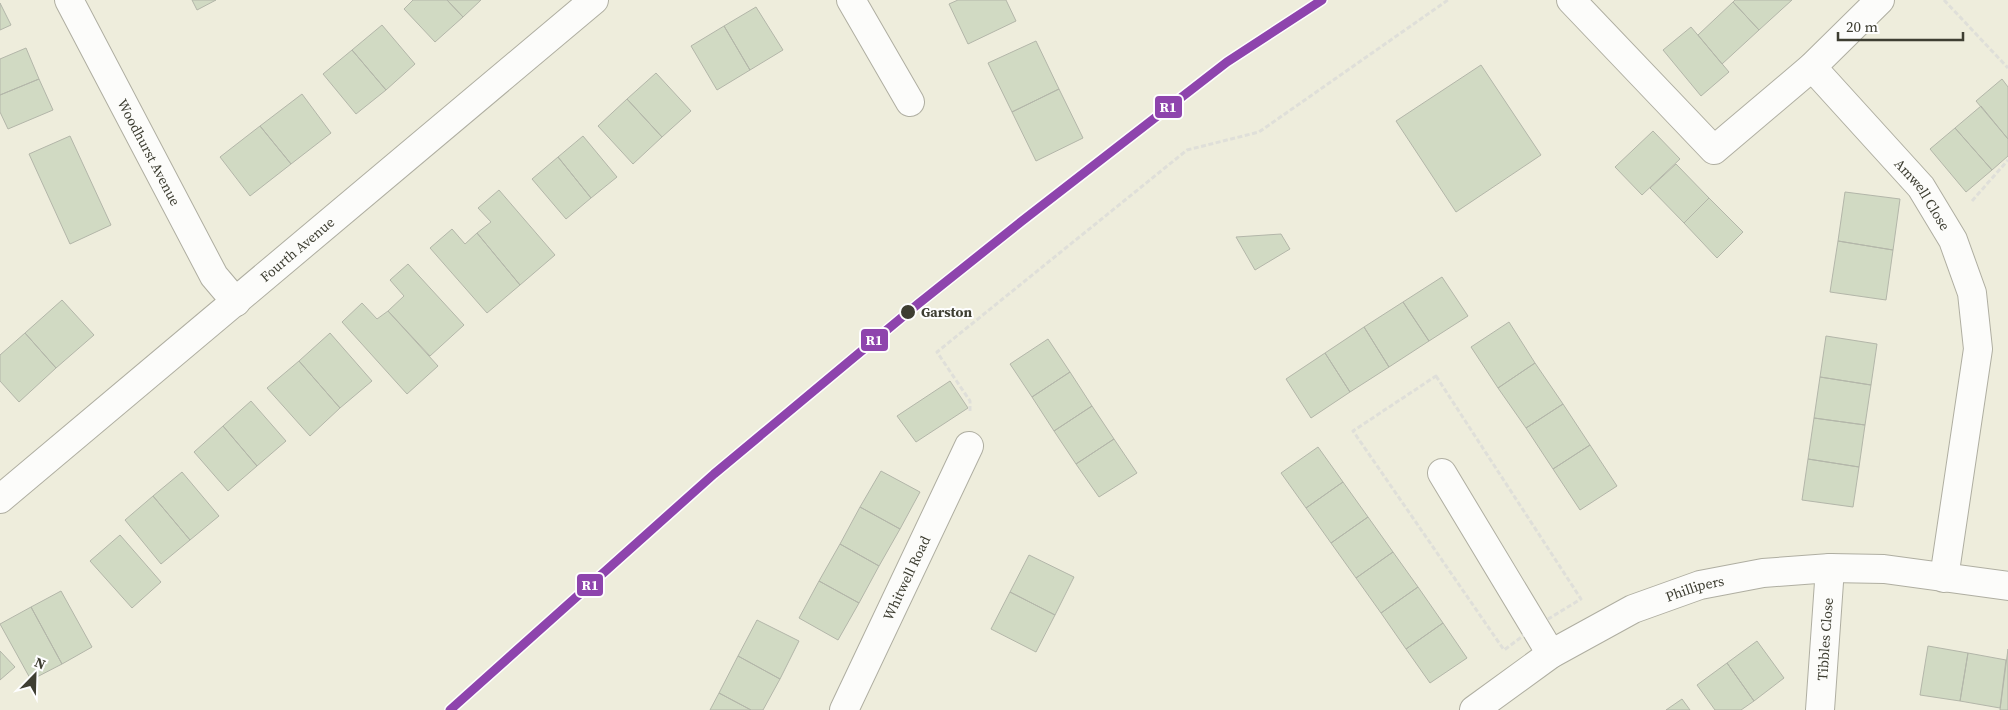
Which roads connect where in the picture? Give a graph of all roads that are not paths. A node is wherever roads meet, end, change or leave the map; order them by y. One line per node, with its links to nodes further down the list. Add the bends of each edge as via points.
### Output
1 (69, 0): 8 (street, Woodhurst Avenue, via 214,276)
2 (594, 0): 8 (street, Fourth Avenue)
3 (851, 0): 7 (street)
4 (1571, 0): 6 (street, via 1714,150)
5 (1880, 0): 6 (street)
6 (1812, 67): 13 (street, Amwell Close, via 1922,187 1953,240 1972,293 1978,350)
7 (910, 102)
8 (236, 302): 11 (street, Fourth Avenue)
9 (970, 446): 16 (street, Whitwell Road)
10 (1442, 473): 15 (street)
11 (0, 499)
12 (1830, 568): 13 (street, Phillipers, via 1884,569); 15 (street, Phillipers, via 1763,573 1700,585 1633,609); 18 (street, Tibbles Close)
13 (1944, 578): 14 (street, Phillipers)
14 (2008, 586)
15 (1551, 654): 17 (street, Phillipers)
16 (844, 710)
17 (1474, 710)
18 (1820, 710)

